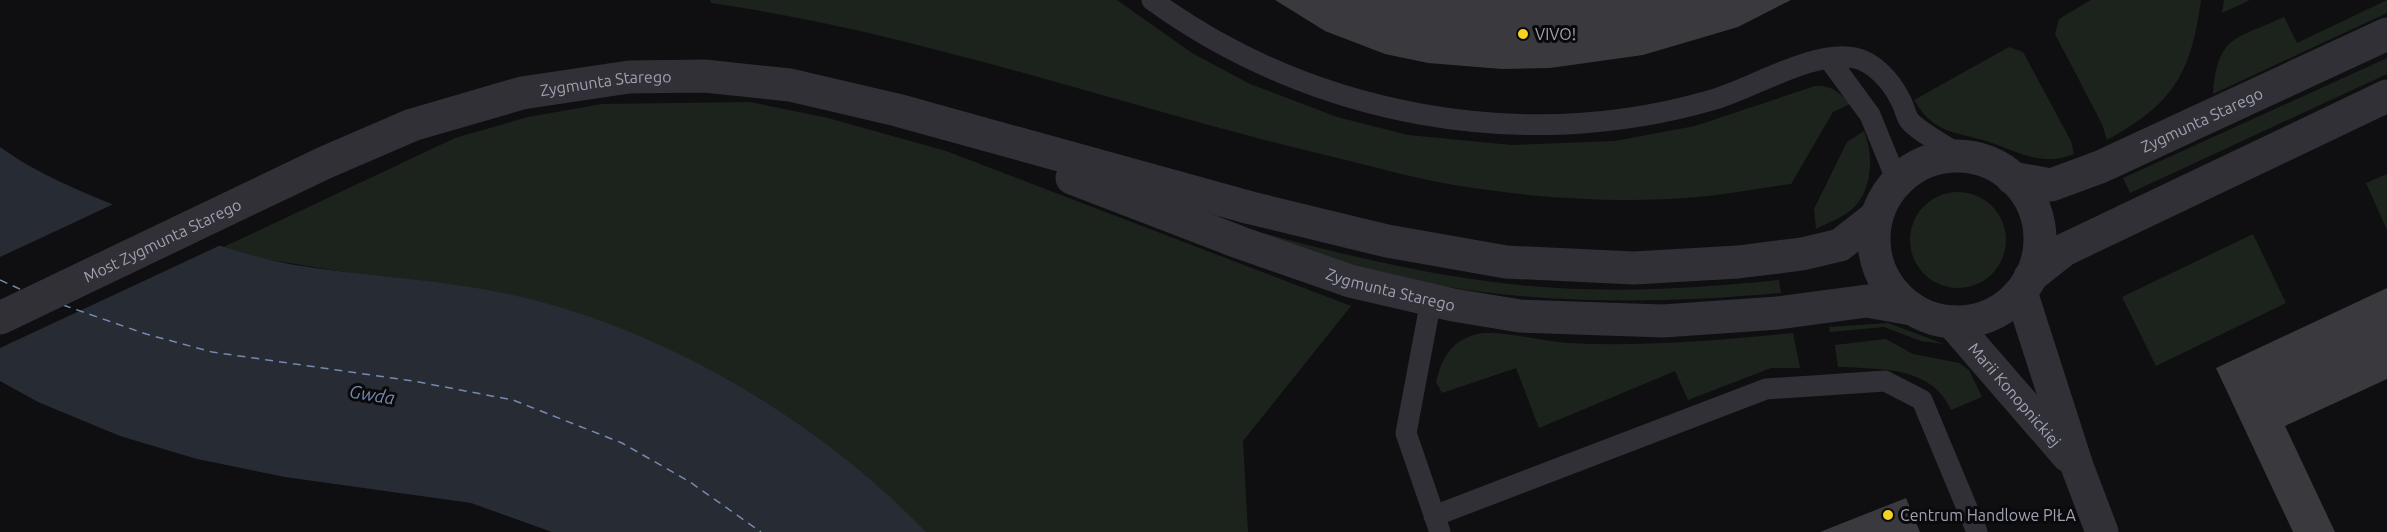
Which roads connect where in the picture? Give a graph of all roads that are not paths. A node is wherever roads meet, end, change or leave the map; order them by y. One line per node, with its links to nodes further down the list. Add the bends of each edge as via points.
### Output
1 (1152, 0): 3 (lane, via 1185,24 1238,52 1336,94 1389,109 1498,124 1607,122 1660,113 1714,100 1811,62)
2 (2387, 34): 8 (street, Zygmunta Starego, via 2100,167 2051,185)
3 (1829, 59): 6 (lane, via 1854,57 1877,68 1899,97 1910,121); 9 (lane, via 1870,115)
4 (2387, 96): 11 (street, via 2064,250)
5 (897, 110): 7 (street, Zygmunta Starego, via 742,78 629,77 560,85 481,103 412,125); 10 (street, Zygmunta Starego, via 1387,242 1506,262 1634,268 1802,254 1840,245); 12 (street, Zygmunta Starego, via 1241,243 1350,281)
6 (1960, 156): 8 (street, via 1997,167); 9 (street, via 1916,167)
7 (324, 163): 14 (street, Most Zygmunta Starego)
8 (2012, 178): 11 (street, via 2025,192 2038,225 2037,260)
9 (1897, 181): 10 (street)
10 (1877, 216): 13 (street, via 1875,258 1895,296)
11 (2026, 285): 15 (street, via 2007,306 1990,315); 16 (street, Marii Konopnickiej)
12 (1431, 300): 13 (street, Zygmunta Starego, via 1520,316 1606,320 1663,321 1778,313 1867,301); 17 (lane, via 1406,433)
13 (1912, 309): 15 (street)
14 (0, 318)
15 (1952, 322): 16 (street, Marii Konopnickiej)
16 (2077, 466): 19 (street, Marii Konopnickiej)
17 (1437, 524): 18 (lane, via 1766,388 1885,381 1922,400)
18 (1977, 532)
19 (2102, 532)

